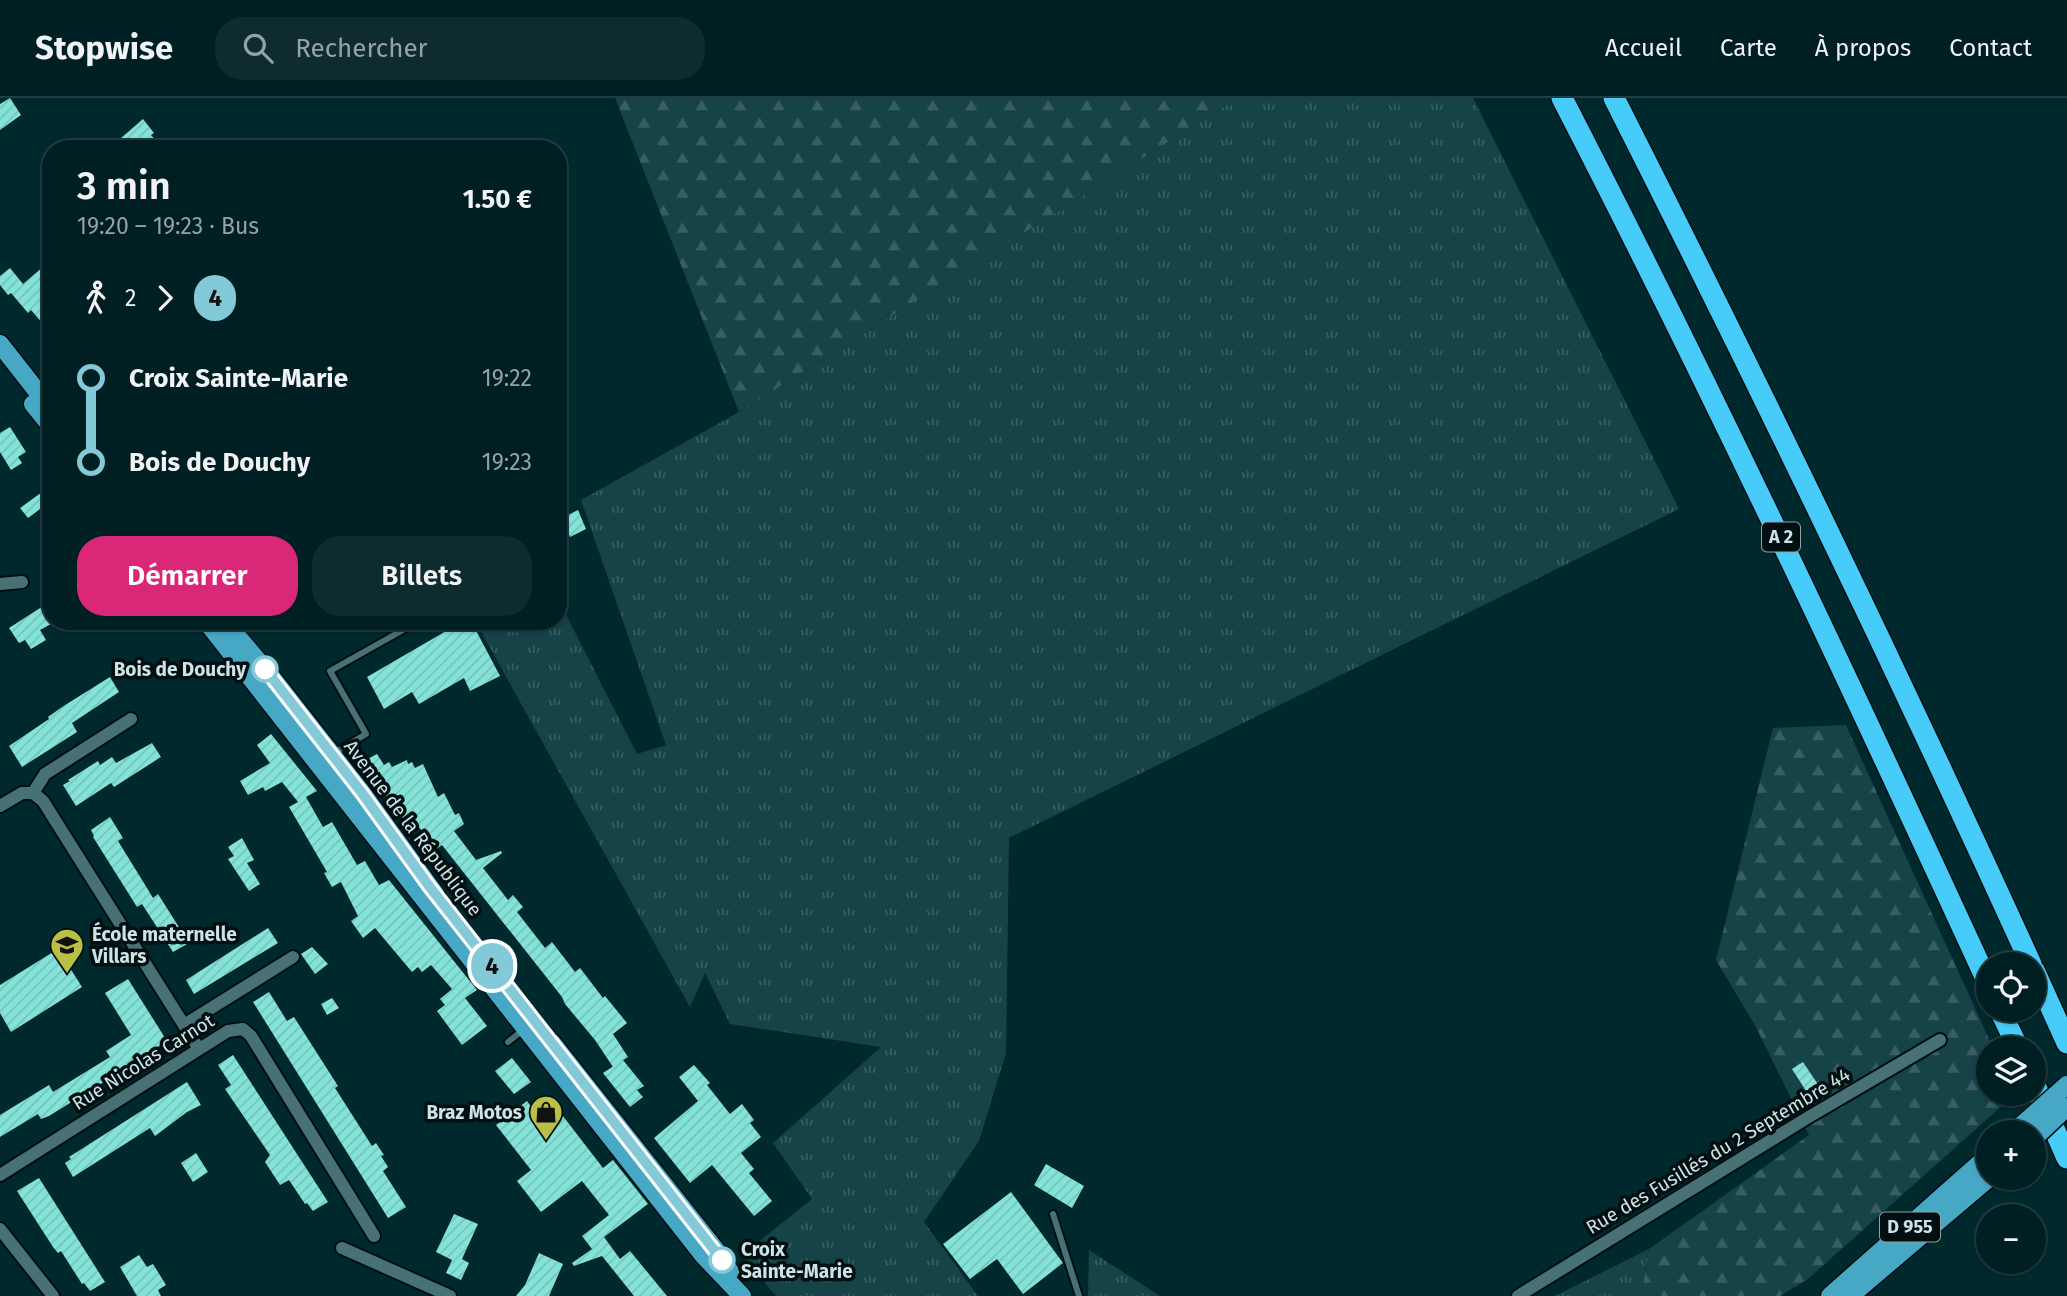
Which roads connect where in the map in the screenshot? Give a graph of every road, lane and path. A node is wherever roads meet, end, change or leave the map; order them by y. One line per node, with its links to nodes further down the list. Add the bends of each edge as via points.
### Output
1 (1562, 98): 18 (highway, A 2, via 1779,533)
2 (1614, 98): 16 (highway, A 2, via 1843,559)
3 (0, 344): 5 (main road)
4 (0, 363): 6 (main road)
5 (42, 398)
6 (42, 415)
7 (22, 582): 8 (street)
8 (0, 584)
9 (214, 630): 13 (main road, Avenue de la République)
10 (232, 630): 13 (main road, Avenue de la République, via 265,669)
11 (403, 630): 13 (lane, via 330,671 366,734)
12 (131, 719): 14 (street, via 45,774)
13 (325, 759): 20 (main road, Avenue de la République, via 429,886)
14 (33, 793): 15 (street, via 22,793); 21 (street, via 43,801)
15 (1, 804)
16 (2025, 952)
17 (292, 957): 21 (street)
18 (1976, 957)
19 (2046, 997): 24 (highway)
20 (530, 1024): 23 (lane); 43 (main road, Avenue de la République, via 715,1249)
21 (184, 1026): 25 (street)
22 (1940, 1040): 45 (street, Rue des Fusillés du 2 Septembre 44)
23 (508, 1042)
24 (2067, 1043)
25 (199, 1049): 35 (street, Rue Nicolas Carnot); 39 (street, Rue Nicolas Carnot, via 232,1029 247,1032)
26 (2067, 1085): 31 (main road, bridge)
27 (556, 1096): 30 (path)
28 (2044, 1106): 33 (highway)
29 (2067, 1107): 32 (main road, bridge)
30 (556, 1111)
31 (2028, 1120)
32 (2046, 1127)
33 (2067, 1158)
34 (1976, 1167): 46 (main road, D 955)
35 (0, 1175)
36 (1976, 1189): 47 (main road, D 955)
37 (1053, 1214): 44 (lane)
38 (0, 1229): 41 (street)
39 (374, 1236)
40 (342, 1248): 42 (street)
41 (53, 1296)
42 (450, 1296)
43 (744, 1296)
44 (1079, 1296)
45 (1518, 1296)
46 (1830, 1296)
47 (1850, 1296)

